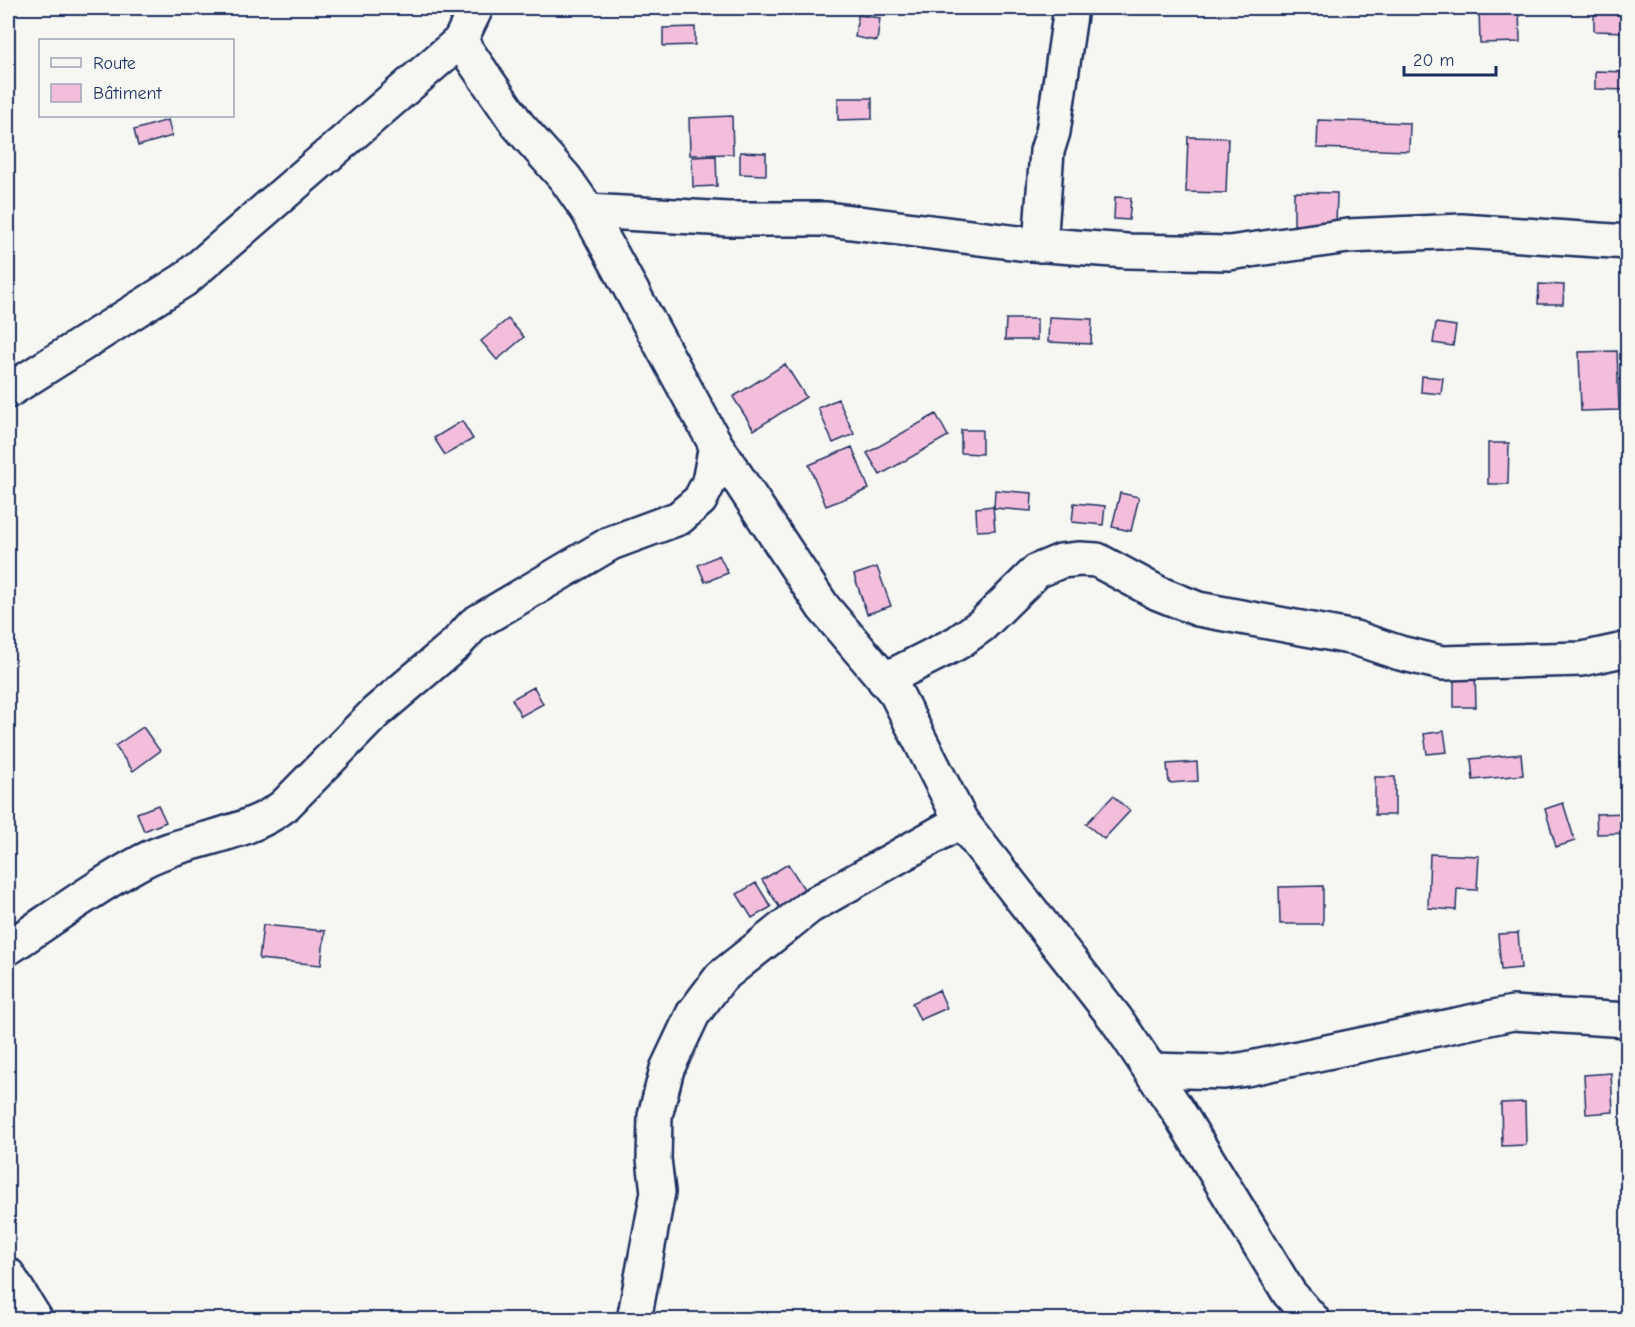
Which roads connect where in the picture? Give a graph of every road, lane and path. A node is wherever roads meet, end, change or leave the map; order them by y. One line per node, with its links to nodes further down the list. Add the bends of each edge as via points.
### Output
1 (476, 8): 3 (street)
2 (1071, 8): 6 (street, via 1047,151)
3 (460, 40): 4 (street, via 518,125); 7 (street, via 184,280)
4 (588, 211): 6 (street, via 728,219 827,219); 8 (street)
5 (1628, 242): 6 (street, via 1462,231 1348,236 1229,253)
6 (1040, 245)
7 (8, 391)
8 (716, 445): 10 (street, via 823,607); 12 (street, via 709,482 700,500 680,518 611,543 474,624 376,712 268,819 143,861)
9 (1628, 649): 10 (street, via 1582,659 1442,663 1355,638 1198,609 1158,593 1097,560 1080,559 1061,561 1037,571 982,625 957,643)
10 (884, 680): 11 (street, via 896,693)
11 (962, 820): 14 (street); 17 (street, via 809,907 722,977 693,1014 667,1069 655,1116 658,1192)
12 (8, 948)
13 (1628, 1020): 14 (street, via 1513,1013 1246,1069)
14 (1151, 1070): 18 (street, via 1289,1293)
15 (8, 1275): 16 (street)
16 (36, 1320)
17 (634, 1320)
18 (1312, 1320)

